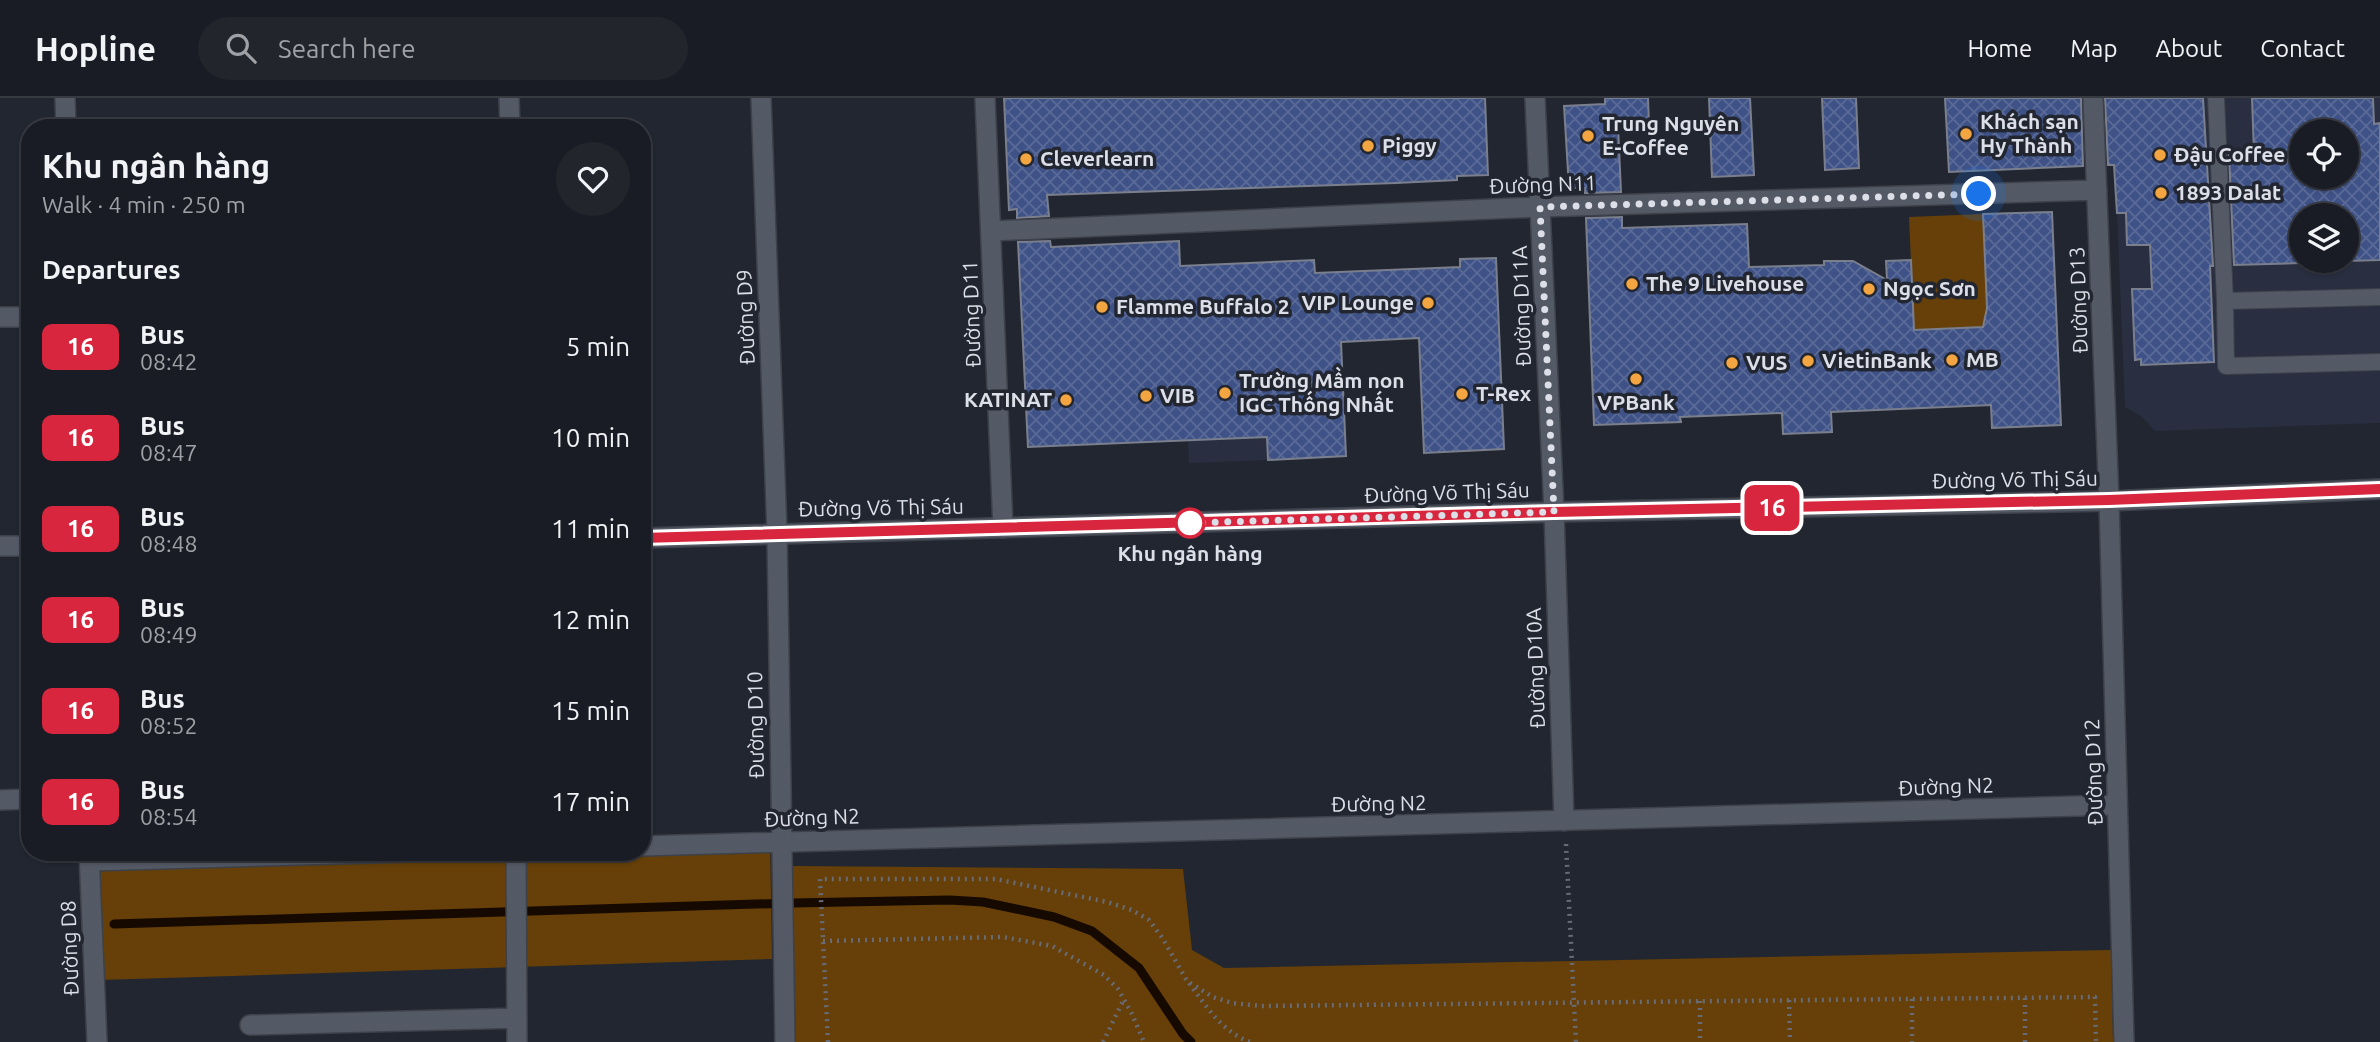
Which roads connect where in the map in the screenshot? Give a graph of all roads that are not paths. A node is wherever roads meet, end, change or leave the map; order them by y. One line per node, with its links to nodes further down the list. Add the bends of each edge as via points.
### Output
1 (65, 98): 8 (street)
2 (509, 98): 9 (street)
3 (761, 98): 22 (street, Đường D9)
4 (985, 98): 12 (street, Đường D11)
5 (1535, 98): 11 (street, Đường D11A)
6 (2093, 98): 10 (street, Đường D13)
7 (2216, 98): 14 (lane)
8 (66, 119)
9 (510, 119)
10 (2097, 190): 11 (street, Đường N11); 19 (street, Đường D13)
11 (1540, 207): 12 (street, Đường N11); 20 (street, Đường D11A)
12 (992, 231): 21 (street, Đường D11)
13 (2380, 297): 14 (lane)
14 (2225, 301): 17 (lane, via 2227,366)
15 (0, 317): 16 (street)
16 (21, 317)
17 (2380, 362)
18 (2380, 489): 19 (street, Đường Võ Thị Sáu)
19 (2109, 500): 20 (street, Đường Võ Thị Sáu); 28 (street, Đường D12)
20 (1554, 512): 21 (street, Đường Võ Thị Sáu); 29 (street, Đường D10A)
21 (1003, 528): 22 (street, Đường Võ Thị Sáu)
22 (777, 533): 23 (street, Đường Võ Thị Sáu); 30 (street, Đường D10)
23 (651, 538)
24 (0, 546): 25 (street)
25 (21, 546)
26 (21, 799): 27 (street)
27 (0, 800)
28 (2118, 805): 29 (street, Đường N2); 39 (street, Đường D12)
29 (1564, 821): 30 (street, Đường N2)
30 (780, 842): 31 (street, Đường N2); 38 (street, Đường D10)
31 (651, 846)
32 (89, 861): 36 (street, Đường D8)
33 (516, 861): 34 (street)
34 (517, 1018): 35 (street); 37 (street)
35 (250, 1025)
36 (97, 1042)
37 (517, 1042)
38 (785, 1042)
39 (2124, 1042)

